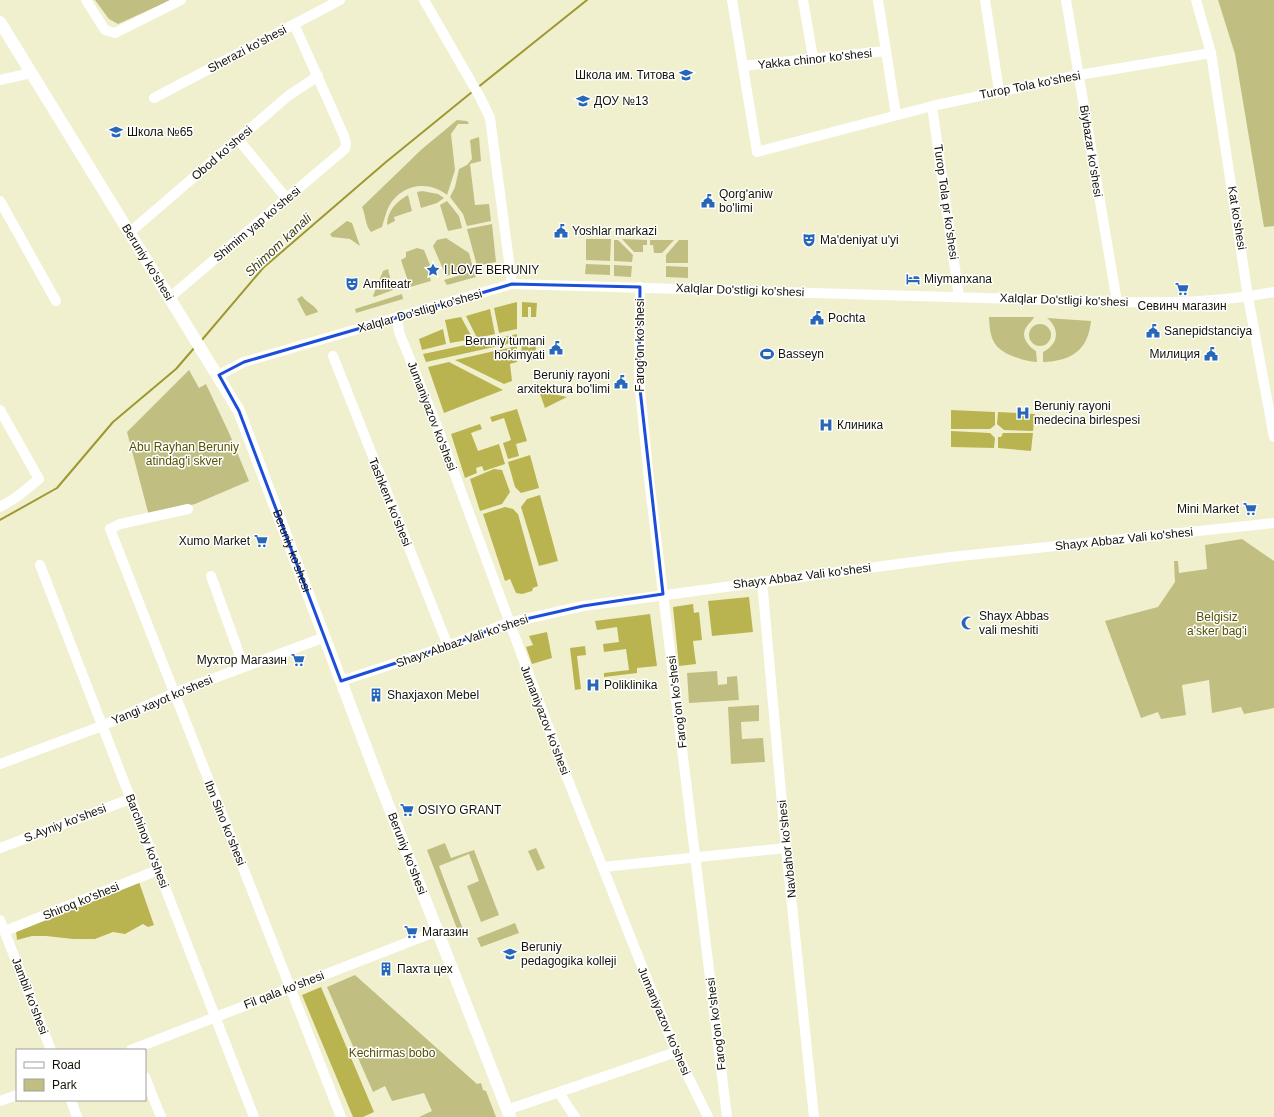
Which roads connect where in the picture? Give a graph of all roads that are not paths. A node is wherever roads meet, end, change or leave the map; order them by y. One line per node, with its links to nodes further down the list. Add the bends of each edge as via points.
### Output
1 (86, 0): 2 (street, via 105,30 115,33)
2 (181, 0)
3 (340, 0): 12 (street, Sherazi ko'shesi)
4 (424, 0): 29 (street, via 490,118)
5 (732, 0): 16 (street)
6 (803, 0): 15 (street)
7 (878, 0): 13 (street)
8 (986, 0): 21 (street)
9 (1066, 0): 18 (street, Biybazar ko'shesi)
10 (1196, 0): 14 (street, Kat ko'shesi)
11 (0, 22): 17 (main road, Beruniy ko'shesi)
12 (294, 24): 19 (street); 22 (street, Sherazi ko'shesi)
13 (886, 51): 15 (street, Yakka chinor ko'shesi); 24 (street)
14 (1211, 53): 18 (street, Turop Tola ko'shesi); 33 (street, Kat ko'shesi)
15 (813, 58): 16 (street, Yakka chinor ko'shesi)
16 (743, 66): 24 (street, Turop Tola ko'shesi, via 757,152)
17 (31, 73): 20 (street); 28 (main road, Beruniy ko'shesi)
18 (1079, 75): 21 (street, Turop Tola ko'shesi); 36 (street, Biybazar ko'shesi)
19 (318, 76): 25 (street, Obod ko'shesi, via 288,96); 26 (street, Shimim yap ko'shesi, via 344,136 345,149)
20 (0, 80)
21 (999, 91): 23 (street, Turop Tola ko'shesi)
22 (154, 98)
23 (932, 106): 24 (street, Turop Tola ko'shesi); 32 (street, Turop Tola pr ko'shesi)
24 (896, 115)
25 (238, 139): 26 (street); 28 (street, Obod ko'shesi)
26 (287, 198): 34 (street, Shimim yap ko'shesi)
27 (0, 201): 35 (street)
28 (129, 233): 34 (main road, Beruniy ko'shesi)
29 (512, 284): 30 (street, Xalqlar Do'stligi ko'shesi); 37 (street, Xalqlar Do'stligi ko'shesi)
30 (640, 287): 32 (street, Xalqlar Do'stligi ko'shesi); 48 (street, Farog'on ko'shesi, via 639,380)
31 (1274, 292): 33 (street, Xalqlar Do'stligi ko'shesi)
32 (959, 297): 36 (street, Xalqlar Do'stligi ko'shesi)
33 (1248, 297): 36 (street, Xalqlar Do'stligi ko'shesi, via 1176,303); 41 (street, Kat ko'shesi)
34 (169, 298): 39 (main road, Beruniy ko'shesi)
35 (56, 301)
36 (1117, 302)
37 (397, 317): 39 (street, Xalqlar Do'stligi ko'shesi, via 244,362); 49 (street, Jumaniyazov ko'shesi, via 400,332)
38 (333, 356): 51 (street, Tashkent ko'shesi)
39 (219, 375): 50 (main road, Beruniy ko'shesi, via 240,411)
40 (0, 410): 42 (street, via 39,479)
41 (1274, 437)
42 (0, 507)
43 (188, 509): 54 (street, Ibn Sino ko'shesi, via 120,524 110,529)
44 (1274, 523): 47 (street, Shayx Abbaz Vali ko'shesi, via 958,556)
45 (40, 565): 55 (street, Barchinoy ko'shesi)
46 (212, 576): 52 (street)
47 (762, 581): 48 (street, Shayx Abbaz Vali ko'shesi); 59 (street, Navbahor ko'shesi)
48 (663, 594): 49 (street, Shayx Abbaz Vali ko'shesi, via 583,606); 60 (street, Farog'on ko'shesi)
49 (508, 623): 51 (street, Shayx Abbaz Vali ko'shesi); 61 (street, Jumaniyazov ko'shesi)
50 (325, 637): 52 (street, Yangi xayot ko'shesi); 53 (main road, Beruniy ko'shesi)
51 (448, 646): 53 (street, Shayx Abbaz Vali ko'shesi)
52 (244, 667): 54 (street, Yangi xayot ko'shesi)
53 (341, 681): 64 (main road, Beruniy ko'shesi)
54 (174, 693): 55 (street, Yangi xayot ko'shesi); 66 (street, Ibn Sino ko'shesi)
55 (102, 726): 56 (street, Yangi xayot ko'shesi); 57 (street, Barchinoy ko'shesi)
56 (0, 764)
57 (130, 798): 58 (street, S.Ayniy ko'shesi); 62 (street, Barchinoy ko'shesi)
58 (0, 848)
59 (786, 848): 60 (street); 84 (street, Navbahor ko'shesi)
60 (695, 857): 61 (street); 83 (street, Farog'on ko'shesi)
61 (603, 867): 70 (street, Jumaniyazov ko'shesi)
62 (158, 870): 65 (street, Shiroq ko'shesi); 67 (street, Barchinoy ko'shesi)
63 (0, 920): 65 (street, Jambil ko'shesi)
64 (437, 930): 66 (street, Fil qala ko'shesi); 76 (main road, Beruniy ko'shesi)
65 (5, 932): 68 (street, Jambil ko'shesi)
66 (291, 988): 67 (street, Fil qala ko'shesi); 80 (street, Ibn Sino ko'shesi)
67 (215, 1017): 69 (street, Fil qala ko'shesi); 79 (street, Barchinoy ko'shesi)
68 (51, 1049)
69 (135, 1049)
70 (676, 1052): 72 (street); 82 (street, Jumaniyazov ko'shesi)
71 (146, 1080): 78 (street)
72 (559, 1093): 76 (street); 81 (street)
73 (16, 1095): 74 (street)
74 (0, 1101)
75 (71, 1101): 77 (street)
76 (509, 1114)
77 (77, 1117)
78 (161, 1117)
79 (254, 1117)
80 (341, 1117)
81 (575, 1117)
82 (708, 1117)
83 (727, 1117)
84 (814, 1117)

